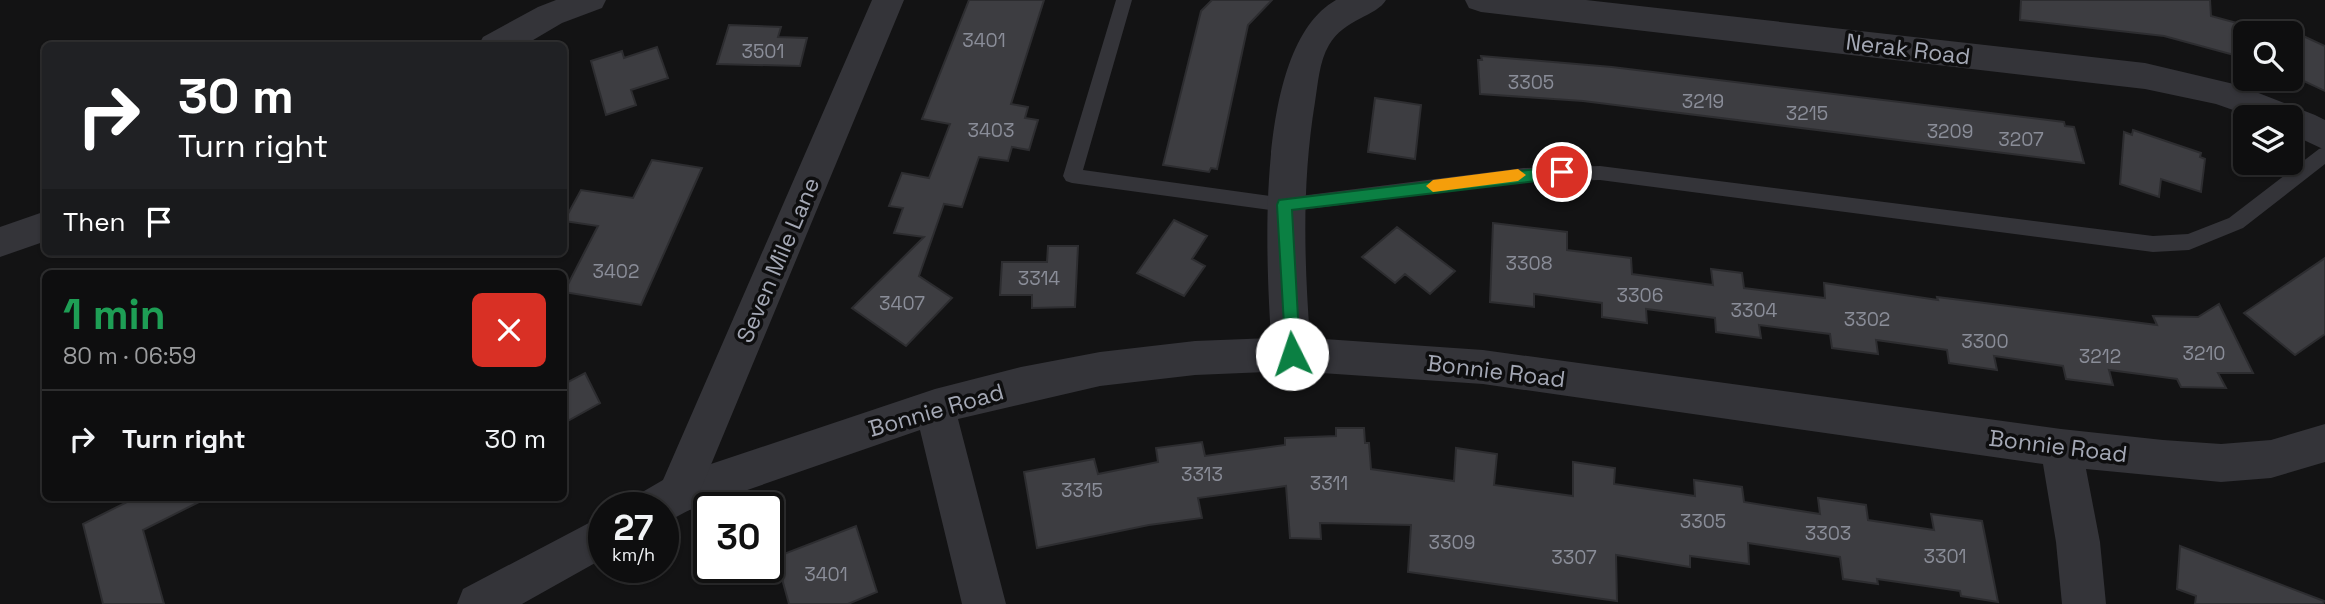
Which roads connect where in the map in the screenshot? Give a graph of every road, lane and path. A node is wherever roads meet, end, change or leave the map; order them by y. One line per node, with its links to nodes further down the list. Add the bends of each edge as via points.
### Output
1 (590, 0): 7 (street, via 550,15)
2 (888, 0): 17 (street, Seven Mile Lane)
3 (1124, 0): 10 (lane, via 1072,176)
4 (1370, 0): 10 (street, via 1339,12 1311,47 1288,155)
5 (1481, 0): 6 (street, Nerak Road)
6 (1714, 13): 8 (street, Nerak Road, via 2192,84 2284,113)
7 (502, 42)
8 (2325, 136)
9 (2325, 154): 10 (lane, via 2236,223 2189,242 2153,244 1600,173 1523,175)
10 (1284, 205): 13 (street)
11 (42, 227): 12 (street)
12 (0, 242)
13 (1292, 354): 14 (street, Bonnie Road, via 1195,358 1100,369); 16 (street, Bonnie Road, via 1483,367)
14 (934, 407): 18 (street, Bonnie Road); 21 (street)
15 (2325, 443): 16 (street, Bonnie Road, via 2271,459 2221,463)
16 (2061, 448): 22 (street)
17 (670, 492)
18 (679, 496)
19 (588, 544): 20 (street)
20 (479, 604)
21 (984, 604)
22 (2084, 604)

